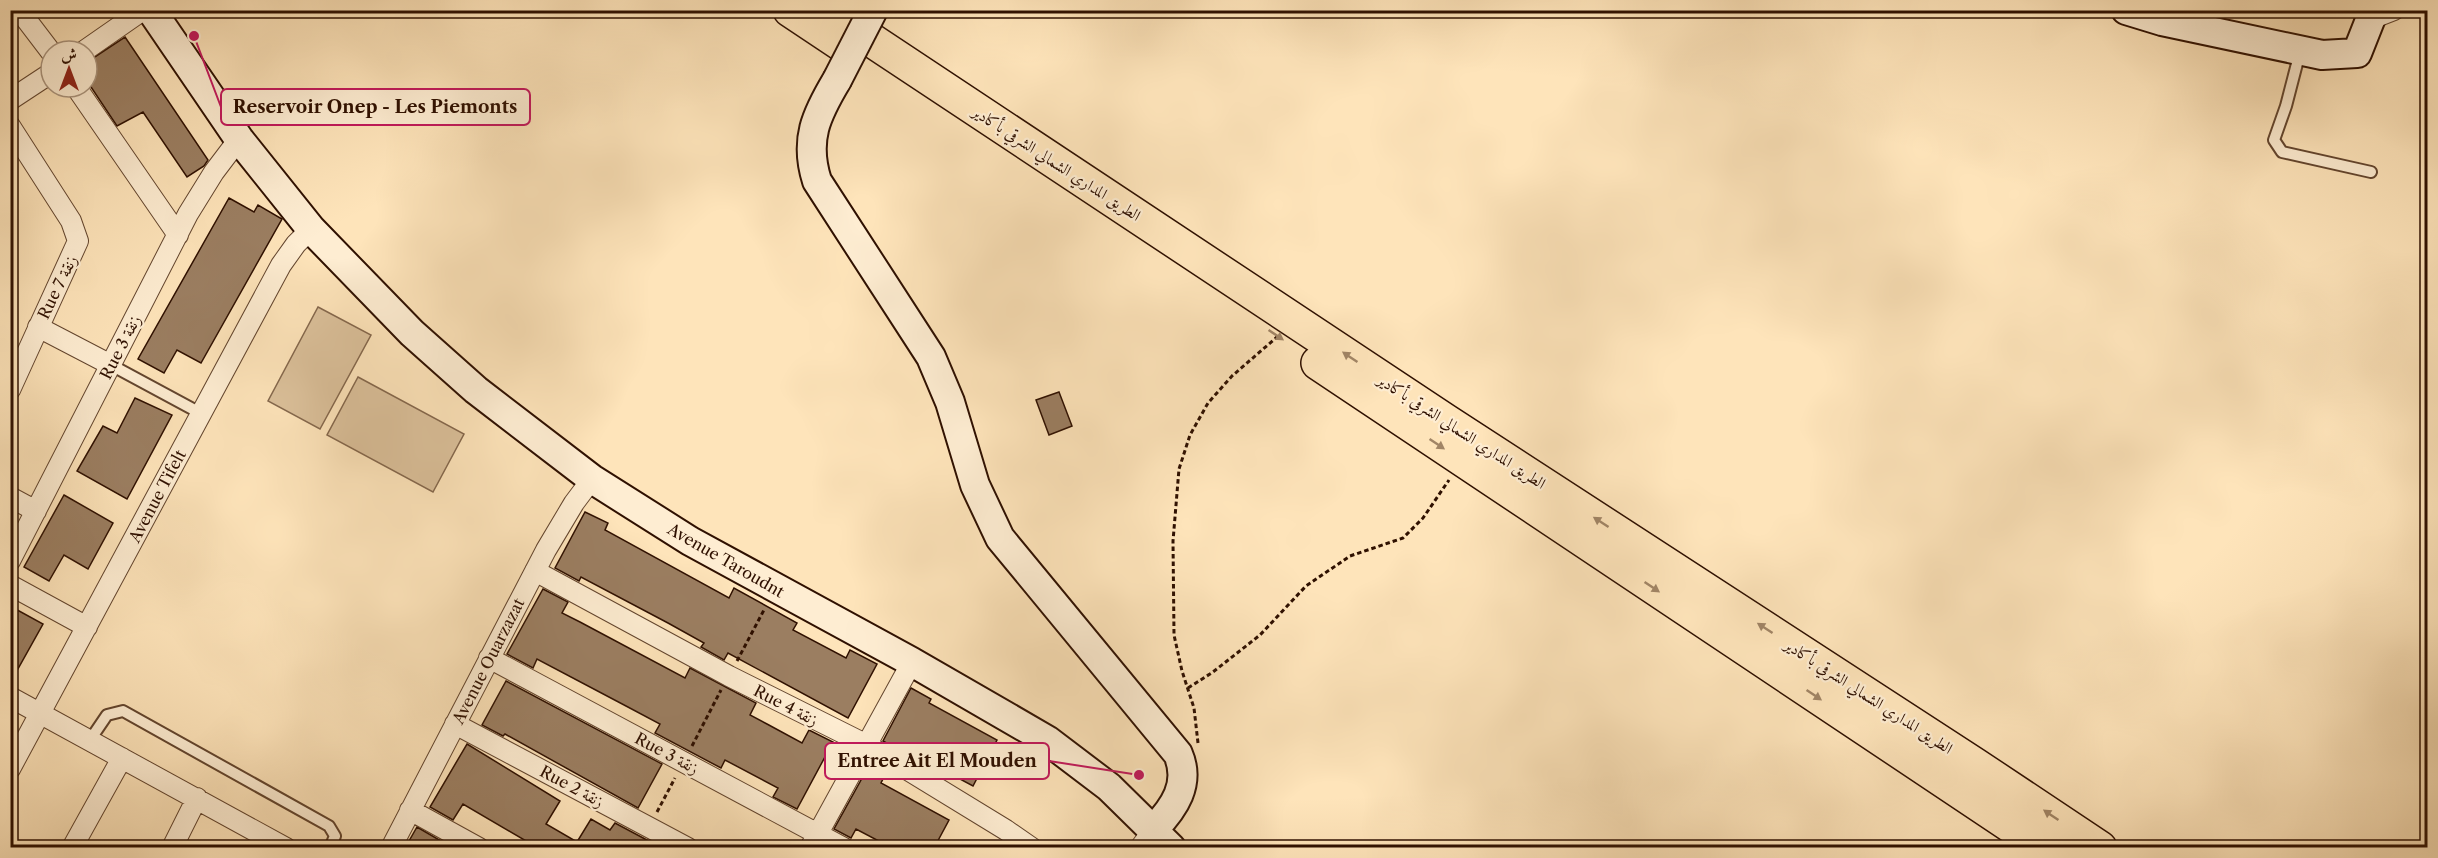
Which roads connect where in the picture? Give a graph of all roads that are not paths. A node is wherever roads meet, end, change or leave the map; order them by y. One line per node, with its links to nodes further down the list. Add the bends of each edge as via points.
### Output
1 (19, 10): 10 (street)
2 (143, 10): 11 (street)
3 (151, 10): 17 (street, Avenue Taroudnt)
4 (790, 10): 54 (highway, الطريق المداري الشمالي الشرقي بأكادير, one-way to 54)
5 (826, 10): 55 (highway, الطريق المداري الشمالي الشرقي بأكادير, one-way to 5, via 1446,422)
6 (873, 10): 44 (street, bridge, via 821,106 812,132 812,159 822,191 932,357 975,485 1000,538 1178,754 1183,777 1176,802)
7 (2126, 10): 9 (street)
8 (2380, 13): 12 (street, via 2356,53 2322,55)
9 (2163, 16): 12 (street)
10 (41, 39)
11 (99, 41)
12 (2301, 49): 18 (lane, via 2274,140 2282,152)
13 (39, 81): 15 (street)
14 (84, 99): 20 (street)
15 (10, 100)
16 (10, 126): 21 (street, Rue 7 زنقة, via 77,236 76,247)
17 (239, 139): 19 (street, Avenue Taroudnt); 20 (street, Rue 3 زنقة, via 214,172)
18 (2371, 172)
19 (311, 229): 24 (street, Avenue Tifelt, via 281,265); 25 (street, Avenue Taroudnt, via 443,363)
20 (178, 235): 22 (street, Rue 3 زنقة)
21 (38, 327): 22 (street); 23 (street, Rue 7 زنقة)
22 (111, 365): 24 (lane); 27 (street, Rue 3 زنقة)
23 (13, 378)
24 (202, 414): 31 (street, Avenue Tifelt)
25 (592, 479): 29 (street, Avenue Ouarzazat); 33 (street, Avenue Taroudnt, via 690,541)
26 (10, 497): 27 (street)
27 (36, 511): 28 (street, Rue 3 زنقة)
28 (10, 561)
29 (534, 572): 32 (street, Avenue Ouarzazat); 38 (street, Rue 4 زنقة)
30 (10, 585): 31 (street)
31 (87, 627): 35 (street, Avenue Tifelt)
32 (489, 658): 36 (street, Avenue Ouarzazat); 43 (street, Rue 3 زنقة, via 683,762)
33 (912, 662): 38 (street); 44 (street, Avenue Taroudnt, via 1047,740 1089,771)
34 (10, 697): 35 (street)
35 (40, 713): 37 (street); 40 (street, Avenue Tifelt)
36 (455, 724): 42 (street, Avenue Ouarzazat); 51 (street, Rue 2 زنقة)
37 (90, 740): 39 (street); 48 (lane, via 107,715 123,711 329,826 335,836)
38 (867, 745): 43 (street); 53 (street, Rue 4 زنقة)
39 (122, 758): 41 (street); 46 (street)
40 (10, 769)
41 (196, 798): 45 (street); 47 (street)
42 (410, 810): 49 (street, Avenue Ouarzazat); 50 (street)
43 (814, 840): 52 (street, Rue 3 زنقة)
44 (1155, 841)
45 (286, 847)
46 (72, 848)
47 (172, 848)
48 (330, 848)
49 (391, 848)
50 (479, 848)
51 (688, 848)
52 (844, 848)
53 (1032, 848)
54 (2044, 848)
55 (2100, 848)

